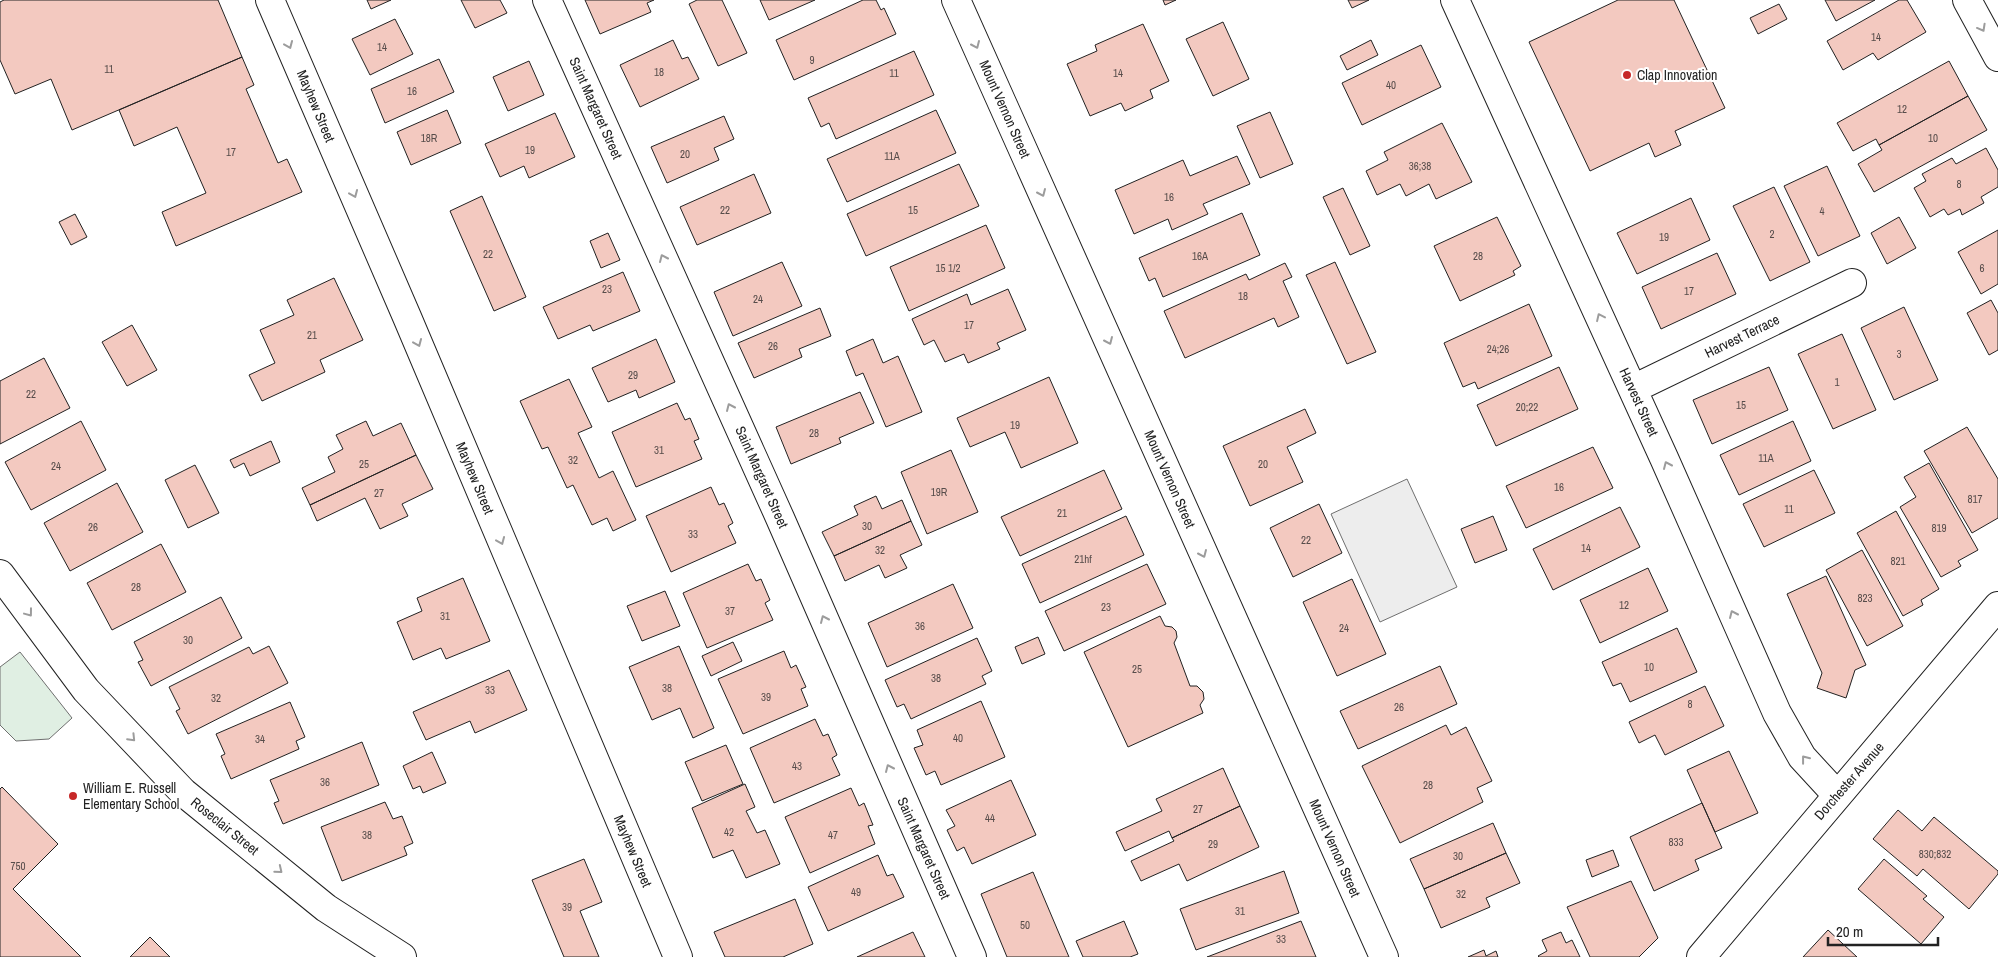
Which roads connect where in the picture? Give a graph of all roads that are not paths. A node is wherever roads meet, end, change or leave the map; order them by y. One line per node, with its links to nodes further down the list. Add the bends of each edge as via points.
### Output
1 (270, 0): 13 (street, Mayhew Street, one-way to 13)
2 (547, 0): 14 (street, Saint Margaret Street, one-way to 2, via 780,518)
3 (956, 0): 15 (street, Mount Vernon Street, one-way to 15)
4 (1455, 0): 8 (street, Harvest Street, one-way to 4)
5 (1967, 0): 6 (street, one-way to 6)
6 (1998, 57)
7 (1852, 283): 8 (street, Harvest Terrace)
8 (1633, 389): 11 (street, Harvest Street, one-way to 8, via 1802,757 1777,713)
9 (0, 574): 12 (street, Roseclair Street, one-way to 12, via 86,690 183,792 326,908)
10 (1998, 606): 11 (street, Dorchester Avenue)
11 (1837, 796): 16 (street, Dorchester Avenue)
12 (402, 957)
13 (678, 957)
14 (972, 957)
15 (1384, 957)
16 (1701, 957)

